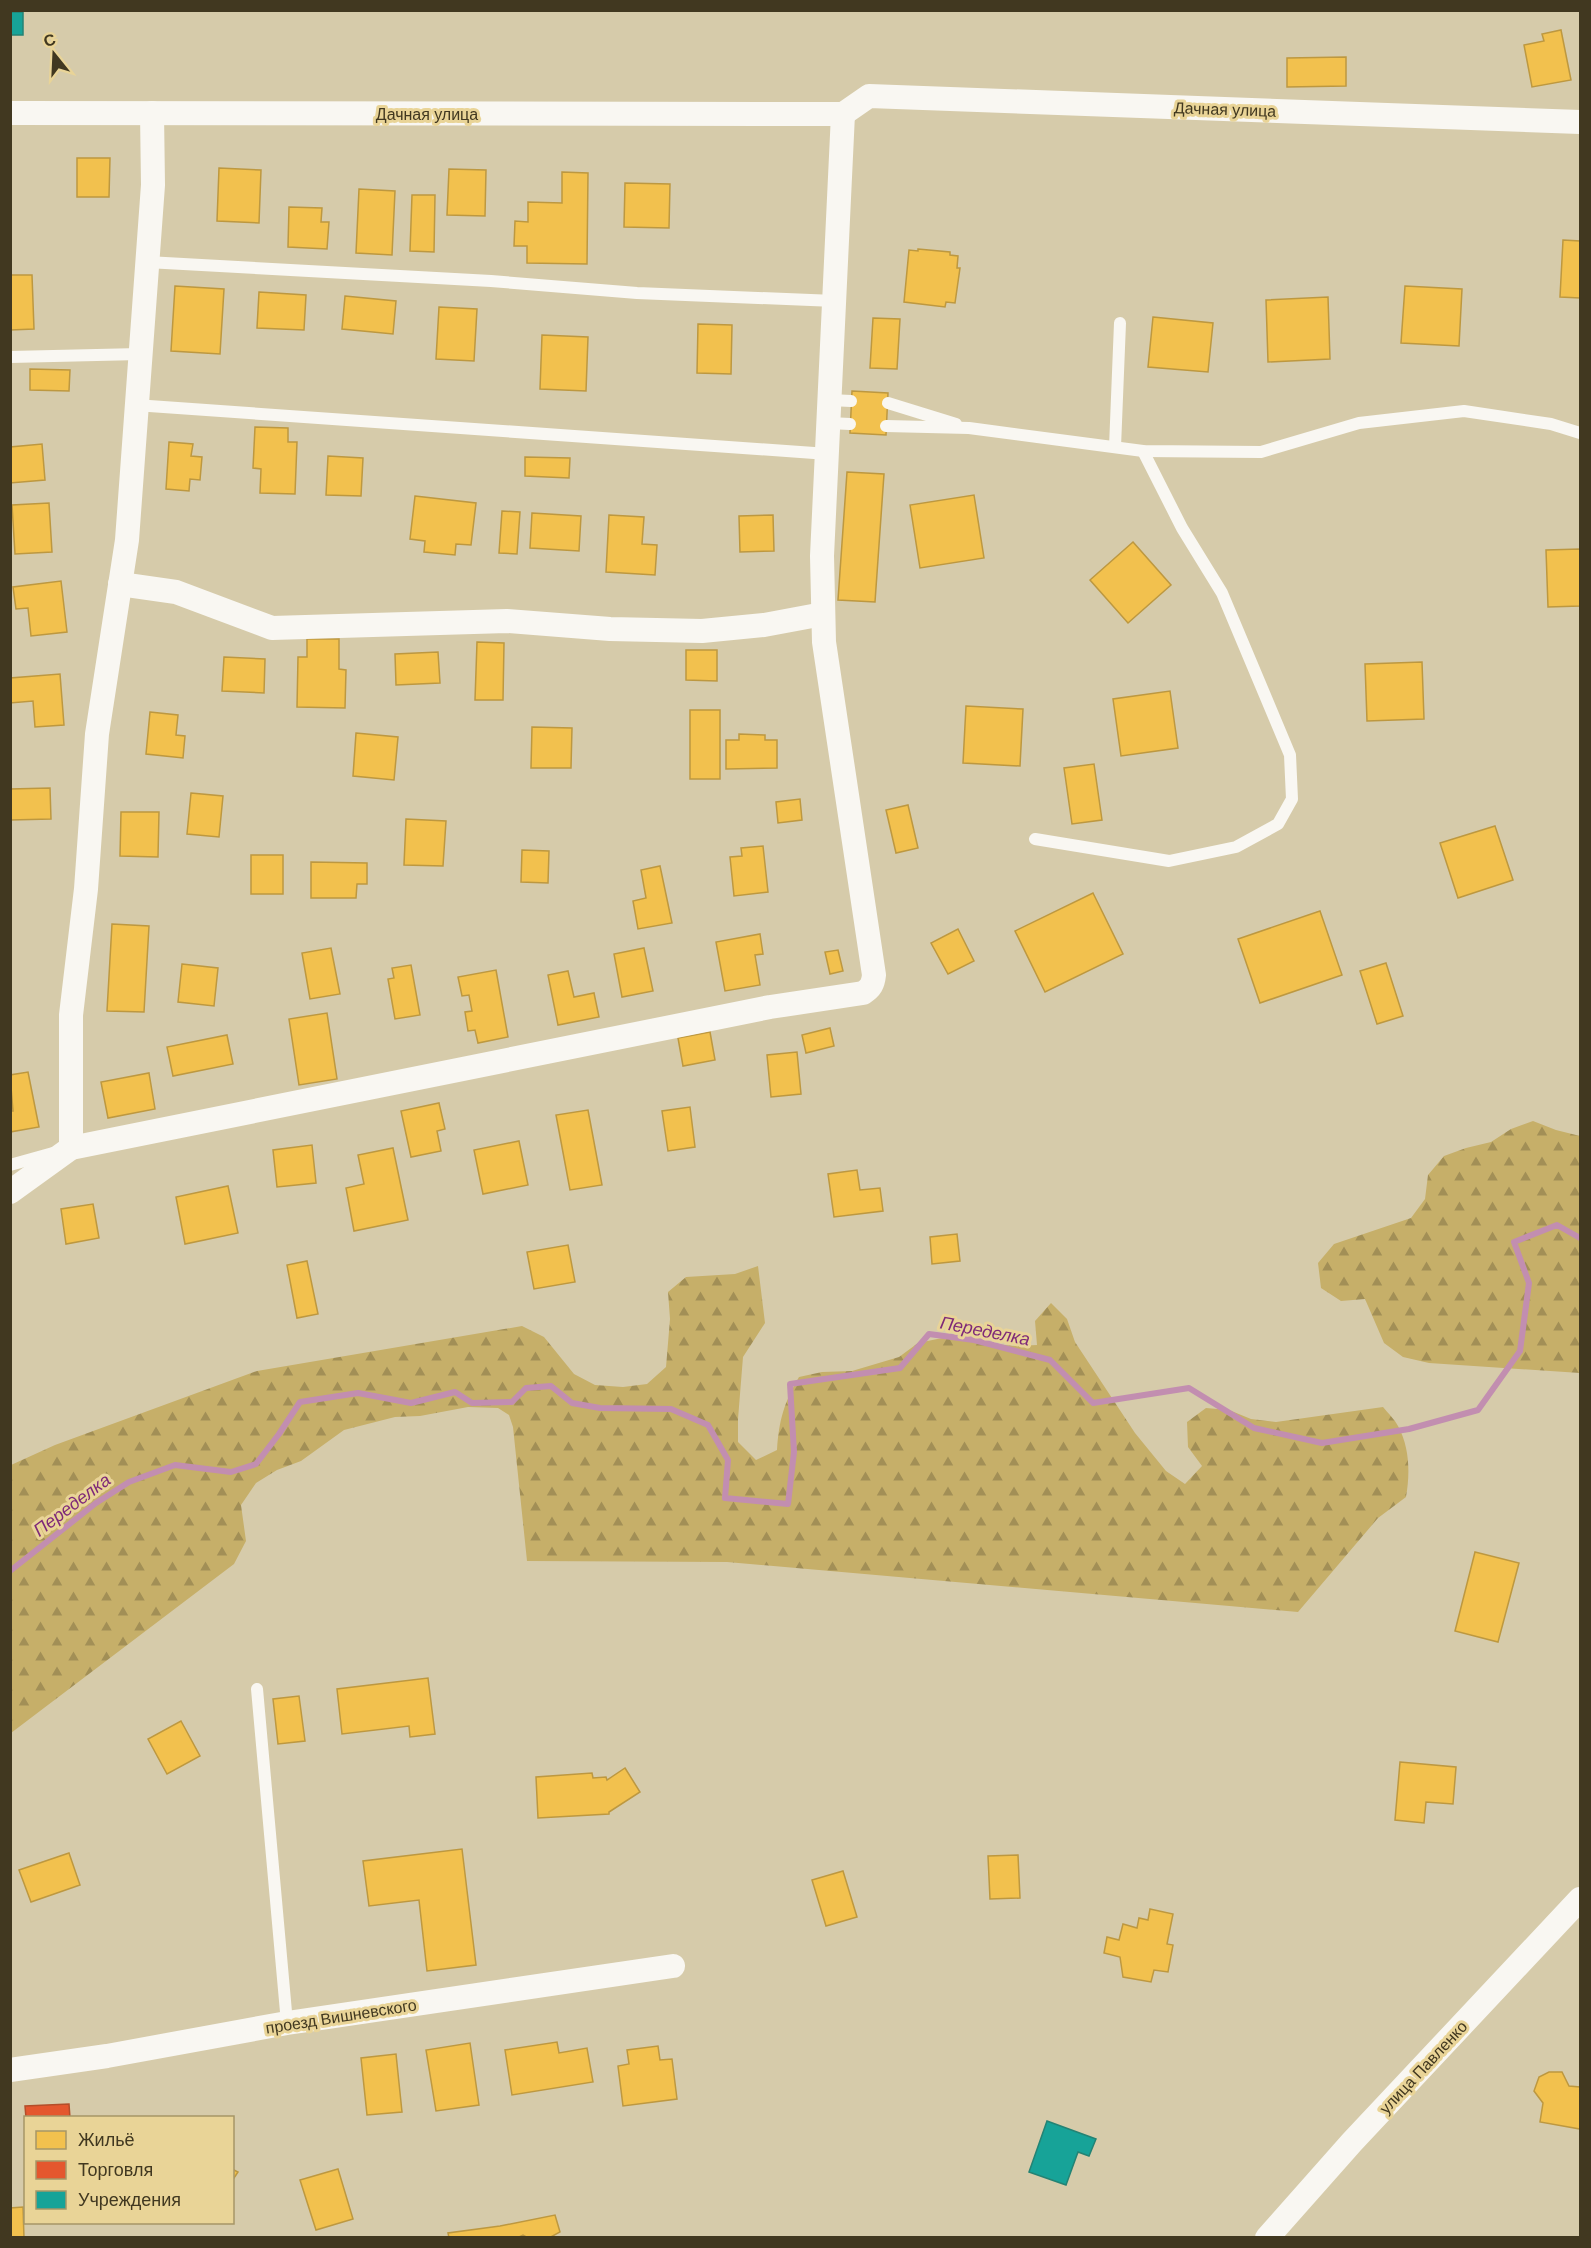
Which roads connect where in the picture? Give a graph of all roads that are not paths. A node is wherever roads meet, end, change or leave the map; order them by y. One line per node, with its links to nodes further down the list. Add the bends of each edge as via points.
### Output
1 (10, 113): 2 (street, Дачная улица)
2 (152, 113): 3 (street, Дачная улица); 5 (street, via 153,185)
3 (843, 114): 4 (street, Дачная улица, via 869,96); 6 (street)
4 (1581, 122)
5 (147, 262): 6 (lane, via 637,293); 8 (street)
6 (835, 301): 17 (street, via 840,412)
7 (1120, 323): 15 (lane)
8 (140, 354): 9 (lane); 11 (street)
9 (10, 357)
10 (888, 403): 13 (lane)
11 (135, 405): 17 (lane); 18 (street, via 127,540)
12 (886, 426): 13 (lane)
13 (969, 428): 15 (lane)
14 (1581, 433): 16 (lane, via 1551,424 1464,411 1359,423 1261,452)
15 (1115, 447): 16 (lane)
16 (1143, 451): 20 (lane, via 1182,528 1222,593 1290,755 1292,799 1278,824 1236,847 1169,861)
17 (828, 454): 19 (street)
18 (120, 584): 19 (street, via 176,592 272,628 507,621 610,630 702,631); 21 (street, via 97,734 86,889 71,1015)
19 (823, 614): 21 (street, via 874,975 869,989)
20 (1035, 839)
21 (71, 1148): 22 (lane); 23 (street)
22 (10, 1165)
23 (10, 1192)
24 (257, 1689): 27 (lane)
25 (1581, 1899): 29 (street, улица Павленко)
26 (673, 1966): 27 (street, проезд Вишневского)
27 (287, 2023): 28 (street, проезд Вишневского)
28 (10, 2070)
29 (1267, 2238)

